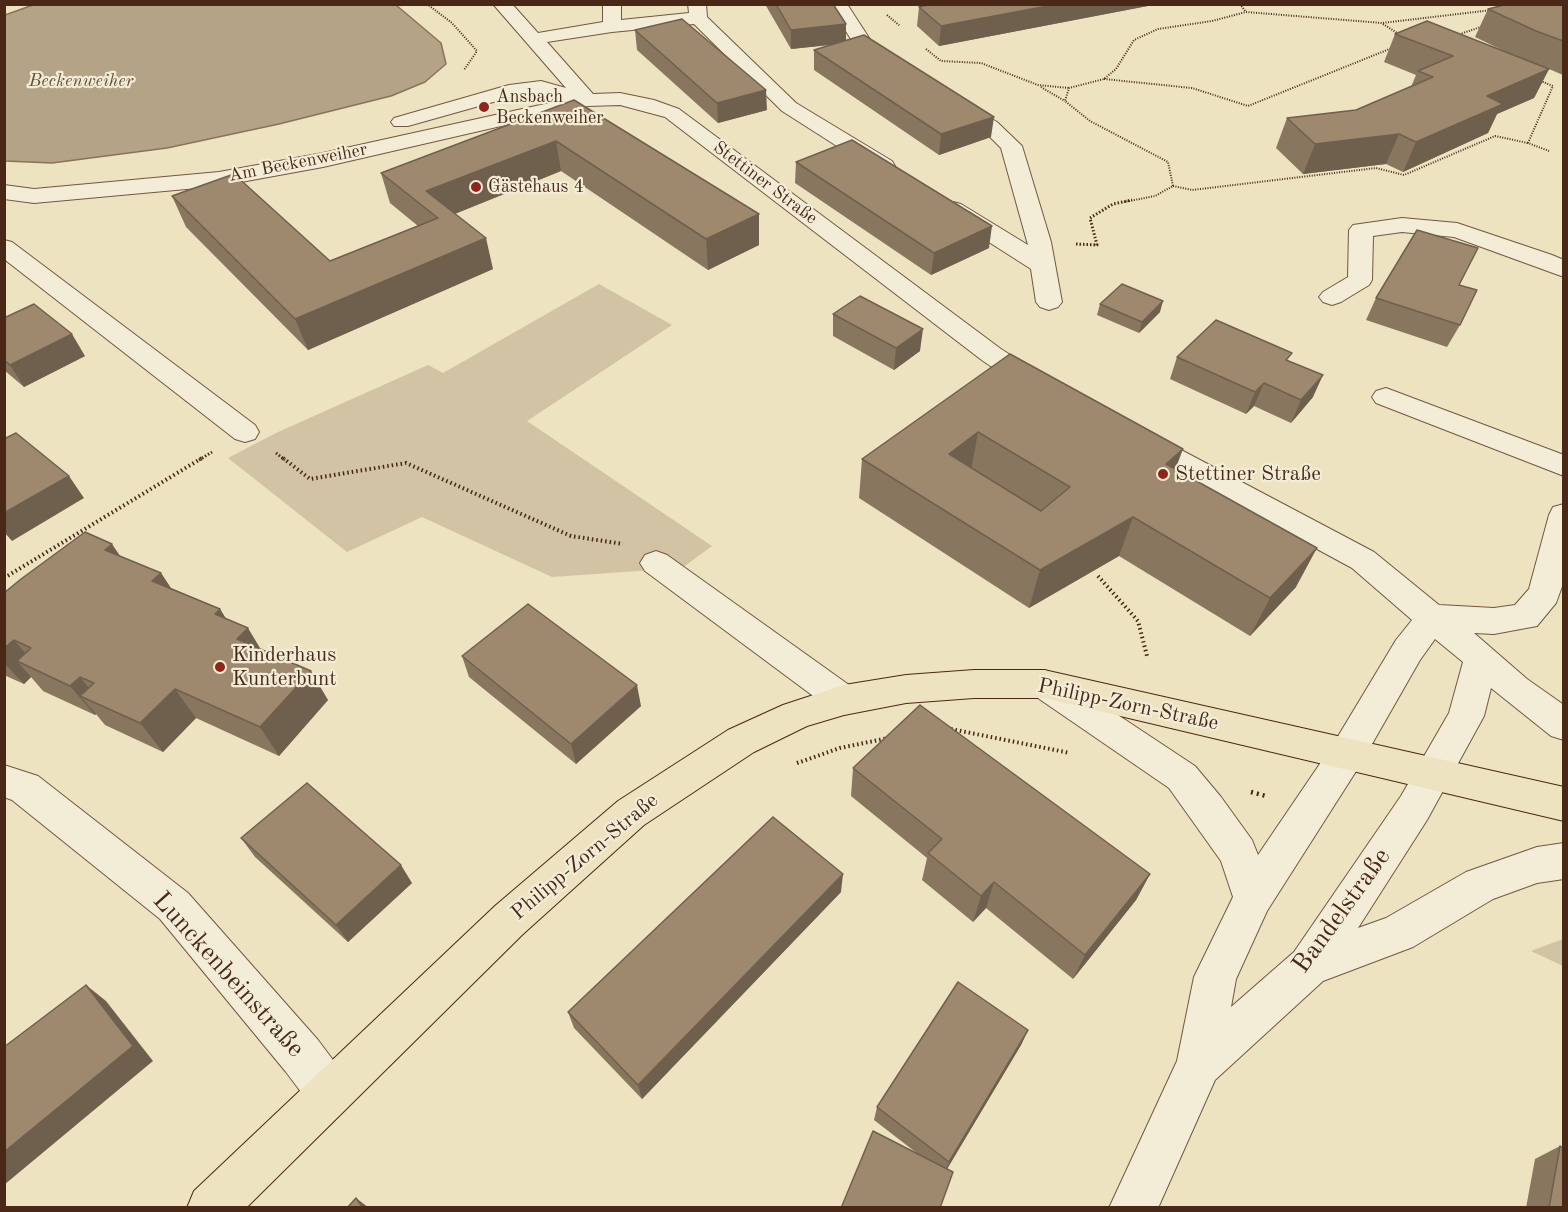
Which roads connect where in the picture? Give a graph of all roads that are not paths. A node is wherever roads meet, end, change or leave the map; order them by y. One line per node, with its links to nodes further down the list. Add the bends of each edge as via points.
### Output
1 (502, 4): 6 (street)
2 (612, 4): 5 (street)
3 (838, 4): 7 (street, via 864,45)
4 (698, 11): 5 (street); 11 (street, via 789,107)
5 (612, 27): 6 (street)
6 (534, 39): 9 (street)
7 (912, 76)
8 (942, 95): 15 (street, via 990,126 1011,146)
9 (588, 100): 10 (street, Am Beckenweiher); 10 (street, via 541,87 509,91 406,120); 20 (street, Stettiner Straße, via 620,99 672,113 992,355)
10 (323, 160): 12 (street, Am Beckenweiher, via 219,179 34,196)
11 (897, 174)
12 (4, 192)
13 (936, 199): 15 (street)
14 (4, 247): 22 (street)
15 (1044, 266): 18 (street)
16 (1563, 270): 17 (street, via 1457,230 1402,225 1361,230 1360,280)
17 (1332, 297)
18 (1049, 302)
19 (1386, 397): 23 (street)
20 (1062, 398)
21 (1122, 430): 27 (street, via 1363,560)
22 (245, 432)
23 (1563, 466)
24 (1563, 517): 26 (street)
25 (656, 563): 30 (street)
26 (1554, 598): 27 (street, via 1525,617 1494,621)
27 (1433, 617): 28 (street); 32 (street, via 1408,650)
28 (1481, 658): 31 (street); 33 (street, via 1466,716)
29 (1044, 684): 30 (main road, Philipp-Zorn-Straße, via 906,689); 32 (main road, Philipp-Zorn-Straße); 37 (street, via 1182,777 1238,853)
30 (844, 699): 40 (main road, Philipp-Zorn-Straße, via 796,715 741,741 631,813 509,920)
31 (1563, 725)
32 (1347, 754): 33 (main road, Philipp-Zorn-Straße); 37 (street)
33 (1435, 774): 35 (main road); 38 (street, Bandelstraße)
34 (4, 782): 40 (street, Lunckenbeinstraße, via 25,788 174,906)
35 (1563, 804)
36 (1563, 861): 38 (street, via 1537,865 1480,885 1398,933)
37 (1253, 898): 39 (street, via 1215,977)
38 (1309, 966): 39 (street, Bandelstraße)
39 (1199, 1064): 42 (street, Bandelstraße)
40 (329, 1092): 41 (main road, Philipp-Zorn-Straße)
41 (211, 1208)
42 (1133, 1208)

